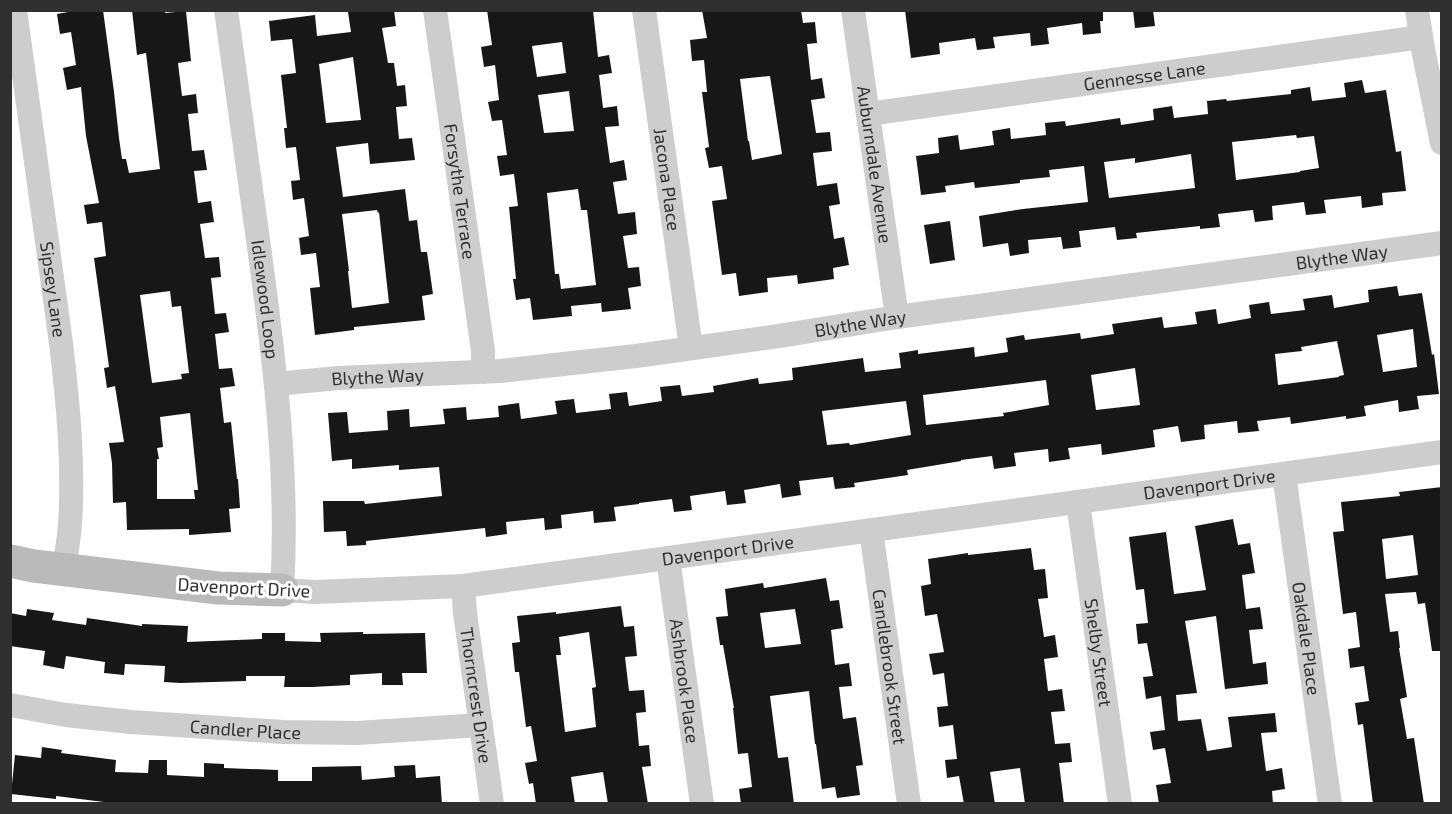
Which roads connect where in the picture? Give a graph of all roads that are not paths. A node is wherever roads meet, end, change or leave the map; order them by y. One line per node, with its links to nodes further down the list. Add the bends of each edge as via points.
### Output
1 (15, 10): 21 (street, Sipsey Lane, via 67,396 71,487)
2 (226, 10): 14 (street, Idlewood Loop)
3 (435, 10): 13 (street, Forsythe Terrace)
4 (644, 10): 12 (street, Jacona Place)
5 (853, 10): 8 (street, Auburndale Avenue)
6 (1418, 10): 7 (street)
7 (1421, 37): 8 (street, Gennesse Lane); 9 (street)
8 (868, 114): 11 (street, Auburndale Avenue)
9 (1442, 143)
10 (1442, 243): 11 (street, Blythe Way)
11 (897, 317): 12 (street, Blythe Way)
12 (691, 348): 13 (street, Blythe Way)
13 (483, 372): 14 (street, Blythe Way)
14 (276, 384): 23 (street, Idlewood Loop, via 284,501)
15 (1442, 452): 16 (street, Davenport Drive)
16 (1284, 474): 17 (street, Davenport Drive); 30 (street, Oakdale Place)
17 (1078, 502): 18 (street, Davenport Drive); 29 (street, Shelby Street)
18 (871, 530): 19 (street, Davenport Drive); 28 (street, Candlebrook Street)
19 (668, 558): 22 (street, Davenport Drive); 27 (street, Ashbrook Place)
20 (10, 561): 21 (street, Davenport Drive)
21 (64, 570): 23 (street, Davenport Drive, via 218,588)
22 (462, 586): 23 (street, Davenport Drive); 25 (street, Thorncrest Drive)
23 (282, 590)
24 (10, 705): 25 (street, Candler Place, via 131,722 283,732 357,733)
25 (481, 725): 26 (street, Thorncrest Drive)
26 (492, 804)
27 (702, 804)
28 (909, 804)
29 (1120, 804)
30 (1330, 804)

